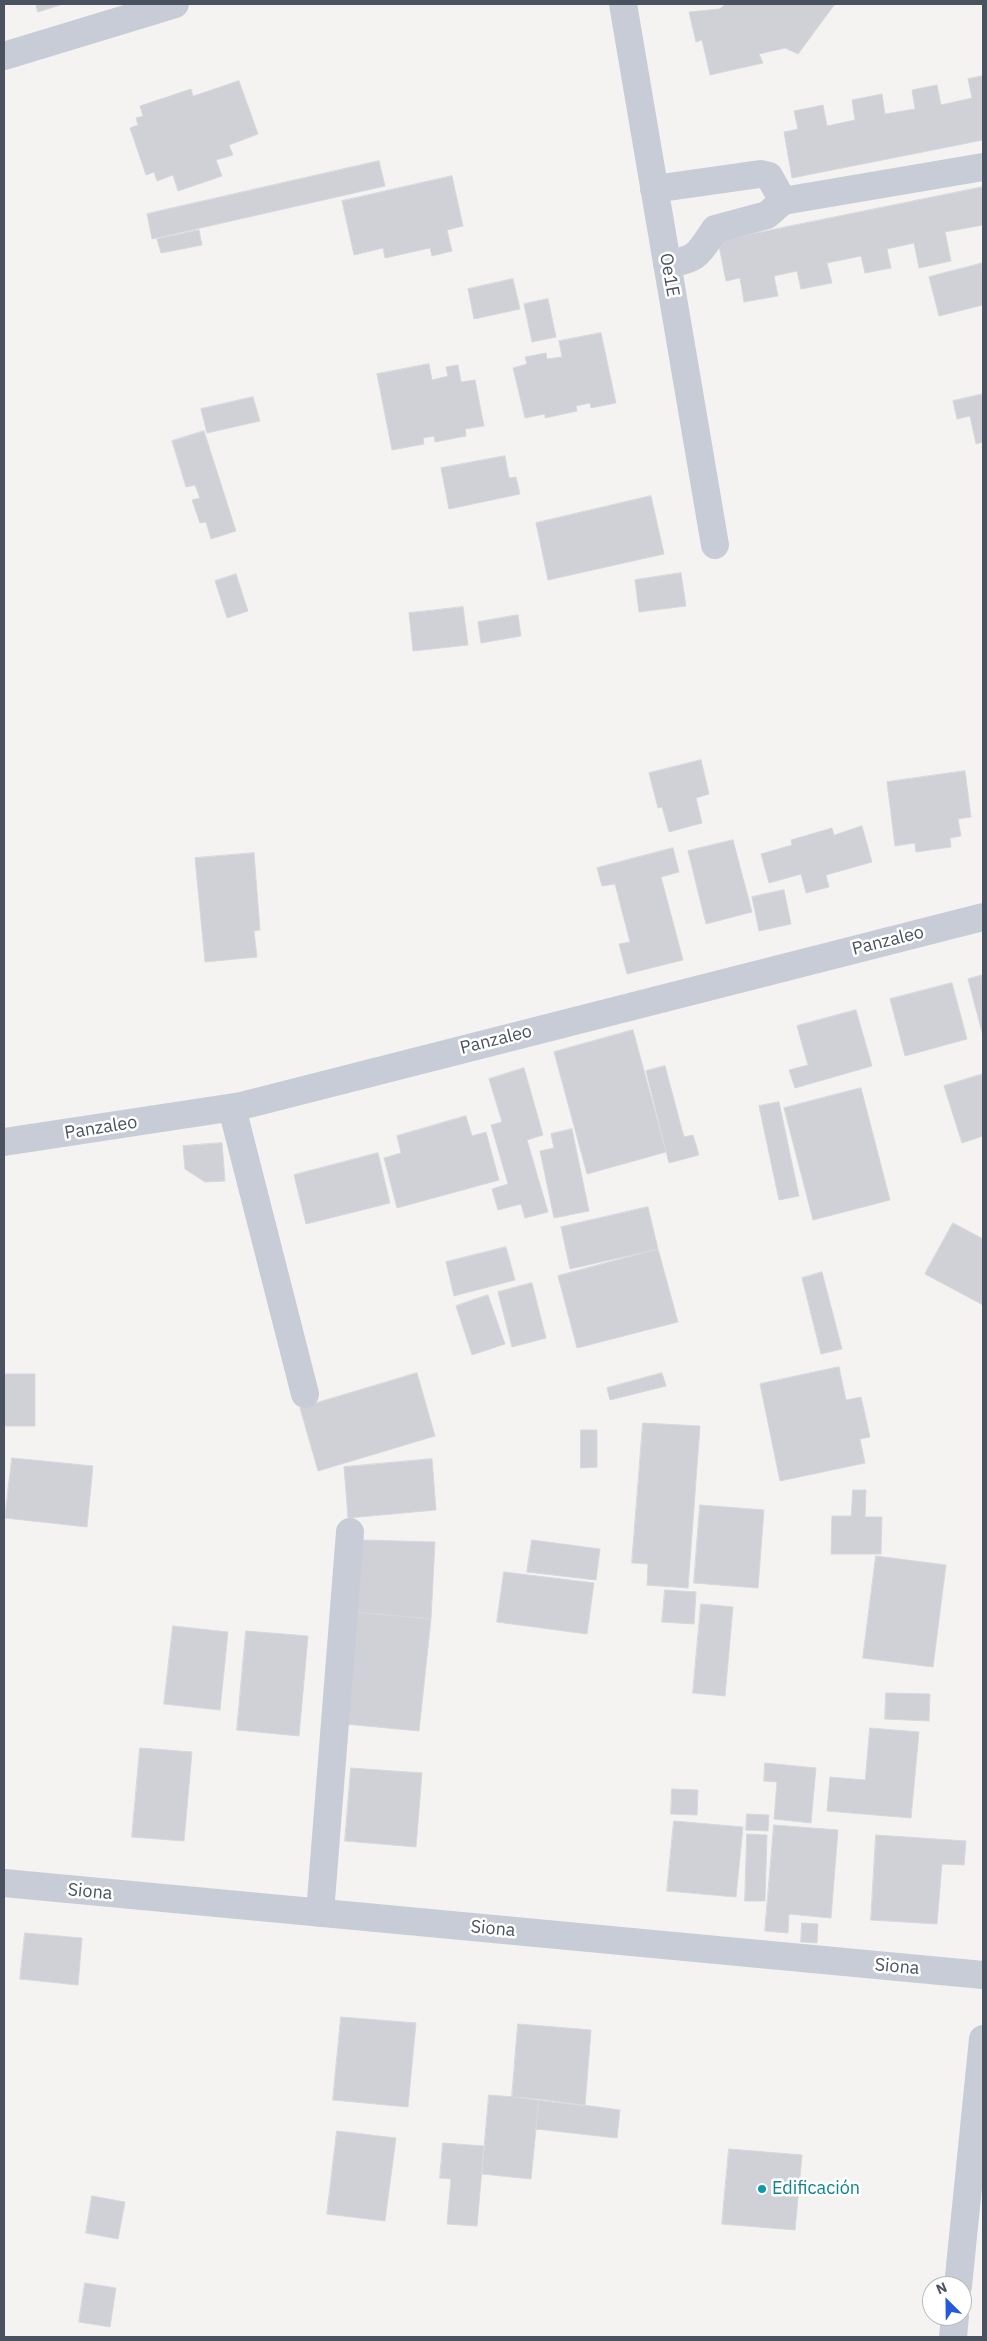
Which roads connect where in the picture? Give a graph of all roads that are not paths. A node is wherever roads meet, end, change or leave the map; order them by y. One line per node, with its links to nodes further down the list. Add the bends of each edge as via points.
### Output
1 (175, 4): 3 (street)
2 (623, 4): 5 (street, Oe1E)
3 (4, 56)
4 (983, 167): 6 (street)
5 (654, 189): 6 (street, via 760,174 769,176); 7 (street, Oe1E)
6 (783, 201): 7 (street, via 768,215 715,228 697,256)
7 (666, 264): 8 (street, Oe1E)
8 (715, 545)
9 (983, 917): 10 (street, Panzaleo)
10 (232, 1108): 11 (street, Panzaleo); 12 (street)
11 (4, 1142)
12 (306, 1394)
13 (350, 1532): 15 (street)
14 (4, 1883): 15 (street, Siona)
15 (320, 1913): 16 (street, Siona)
16 (983, 1975)
17 (983, 2039): 18 (street)
18 (959, 2276)

